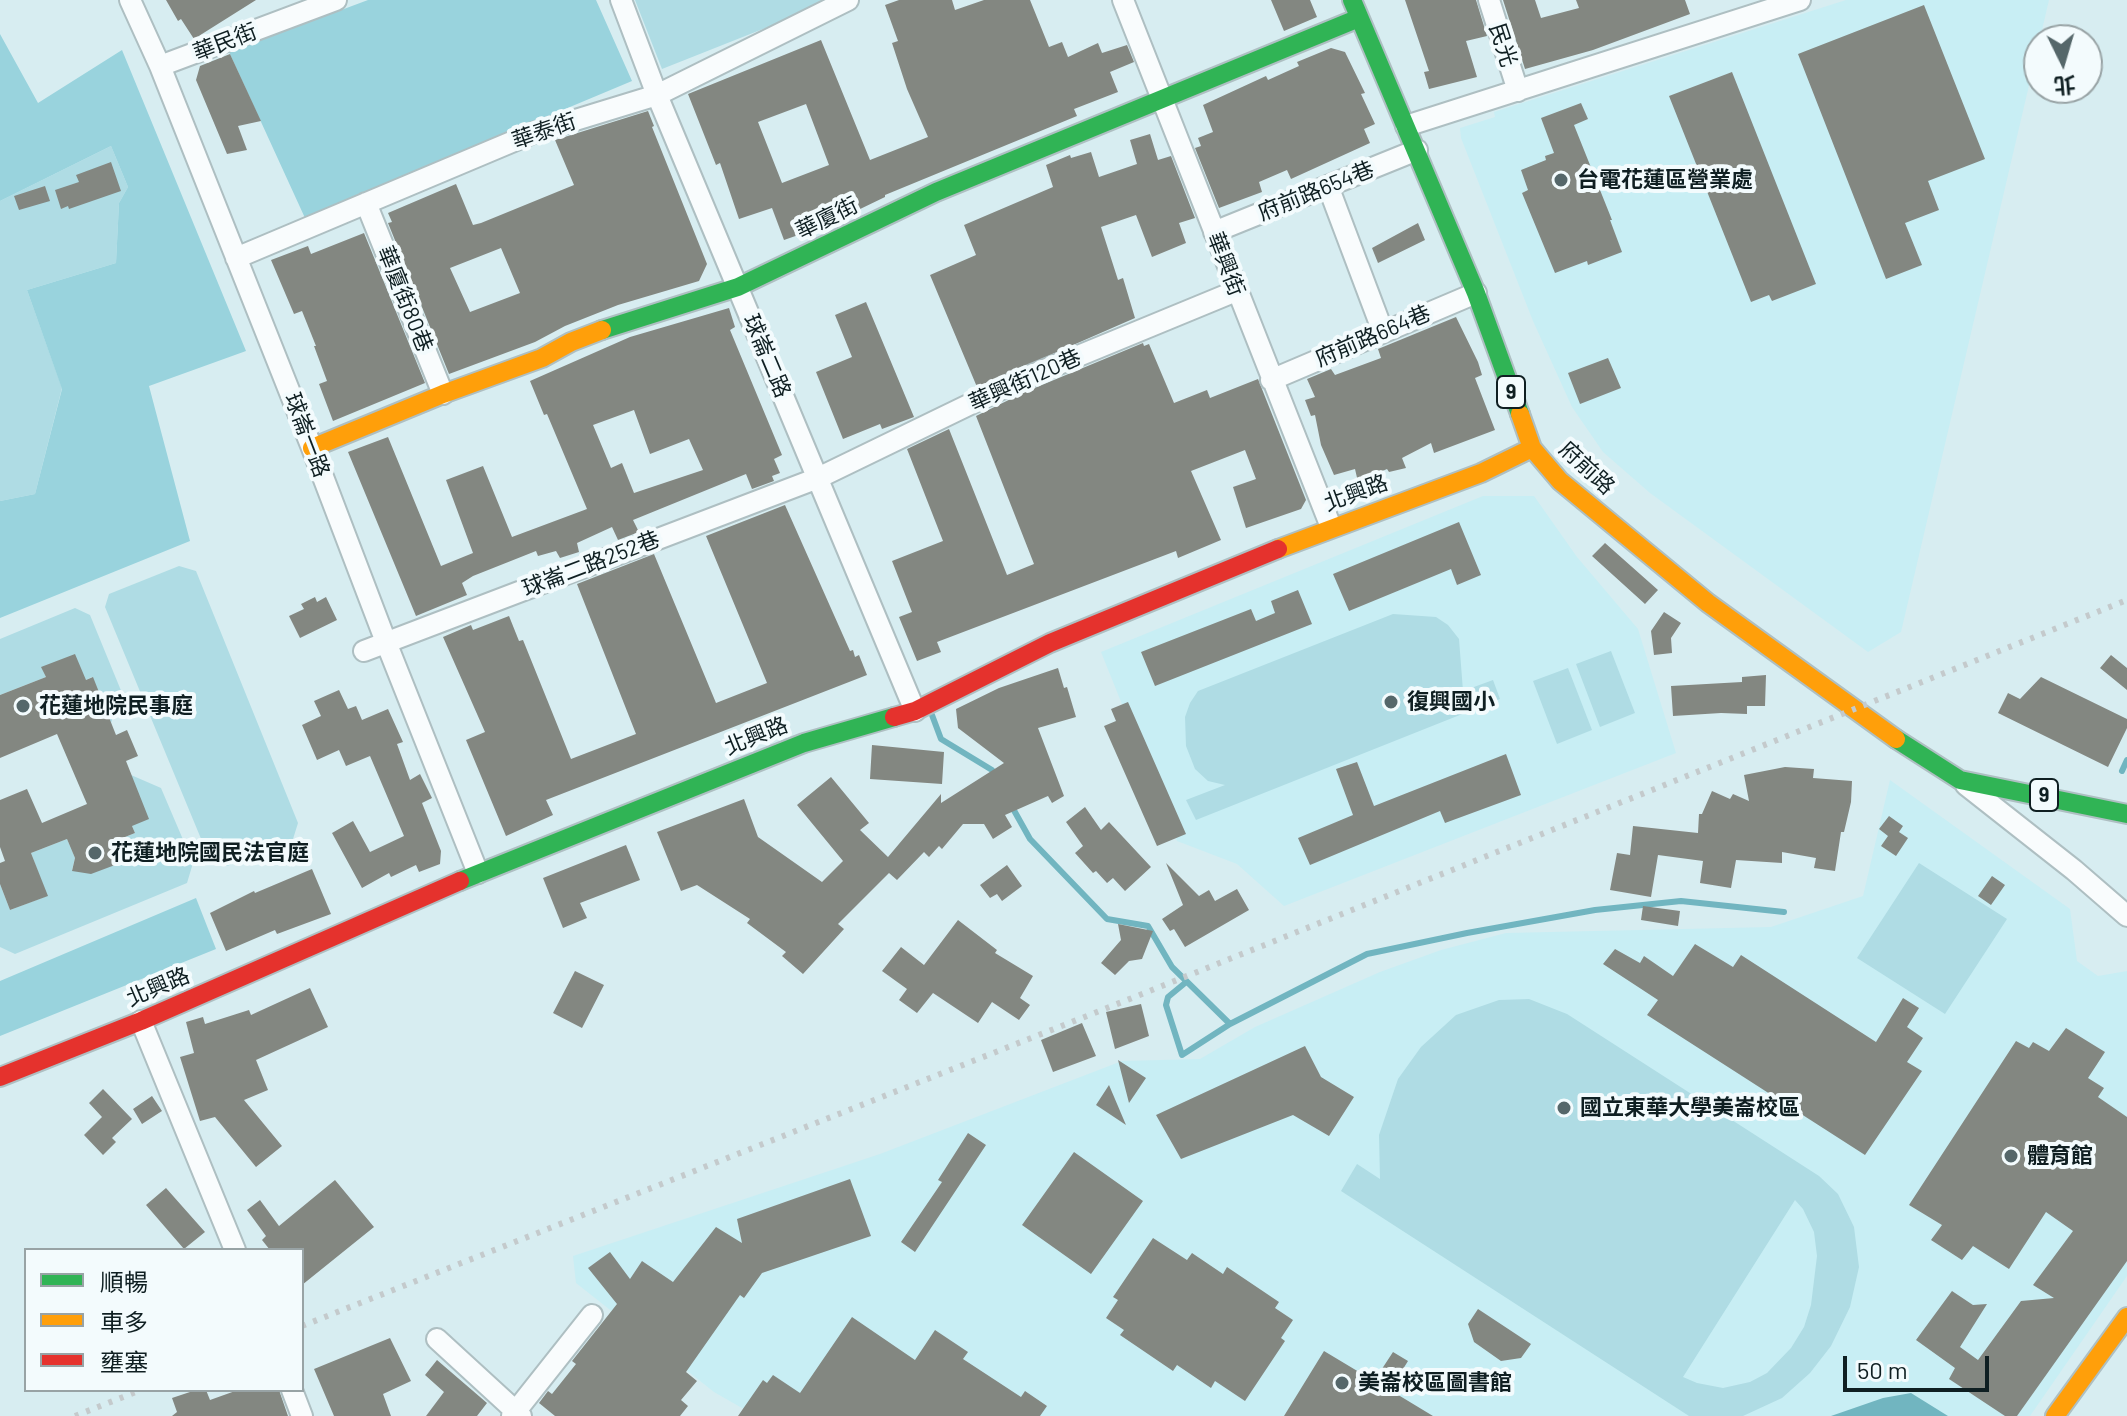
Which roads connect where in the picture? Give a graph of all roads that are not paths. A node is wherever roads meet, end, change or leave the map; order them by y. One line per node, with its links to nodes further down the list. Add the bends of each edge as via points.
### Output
1 (130, 0): 9 (street, 球崙一路)
2 (336, 0): 9 (street, 華民街)
3 (621, 0): 11 (street, 球崙二路)
4 (848, 0): 11 (street, 華泰街)
5 (1123, 0): 12 (street, 華興街)
6 (1489, 0): 10 (street, 民光)
7 (1800, 0): 10 (street)
8 (1356, 9): 12 (street, 華廈街); 13 (street, 府前路 / 9)
9 (160, 66): 18 (street, 球崙一路)
10 (1518, 91): 13 (street)
11 (657, 95): 16 (street, 華泰街, via 533,133); 19 (street, 球崙二路)
12 (1161, 100): 17 (street, 華興街); 19 (street, 華廈街, via 936,192)
13 (1406, 126): 14 (street, 府前路 / 9)
14 (1417, 150): 15 (street, 府前路654巷); 21 (street, 府前路 / 9)
15 (1328, 186): 17 (street, 府前路654巷); 22 (street)
16 (366, 203): 18 (street, 華泰街); 24 (street, 華廈街80巷)
17 (1214, 232): 20 (street, 華興街)
18 (236, 258): 25 (street, 球崙一路)
19 (738, 287): 24 (street, 華廈街, via 624,321); 27 (street, 球崙二路)
20 (1236, 291): 23 (street, 華興街); 27 (street, 華興街120巷, via 1020,380)
21 (1476, 293): 22 (street, 府前路664巷); 26 (street, 府前路 / 9)
22 (1383, 332): 23 (street, 府前路664巷)
23 (1271, 380): 28 (street, 華興街)
24 (443, 394): 25 (street, 華廈街)
25 (312, 448): 29 (street, 球崙一路)
26 (1532, 448): 28 (street, 北興路, via 1481,473); 32 (street, 府前路 / 9, via 1560,481 1708,603)
27 (818, 478): 29 (street, 球崙二路252巷); 31 (street, 球崙二路)
28 (1331, 527): 31 (street, 北興路, via 1050,643)
29 (386, 642): 30 (street, 球崙二路252巷); 34 (street, 球崙一路)
30 (364, 651)
31 (915, 711): 34 (street, 北興路, via 804,743)
32 (1960, 780): 33 (street, 9); 35 (street)
33 (2127, 814)
34 (478, 873): 36 (street, 北興路)
35 (2127, 916)
36 (141, 1021): 37 (street, 北興路); 38 (street)
37 (0, 1077)
38 (234, 1248)
39 (592, 1315): 43 (street)
40 (2127, 1317): 45 (street)
41 (437, 1339): 43 (street)
42 (293, 1392): 44 (street)
43 (516, 1414)
44 (302, 1416)
45 (2055, 1416)

